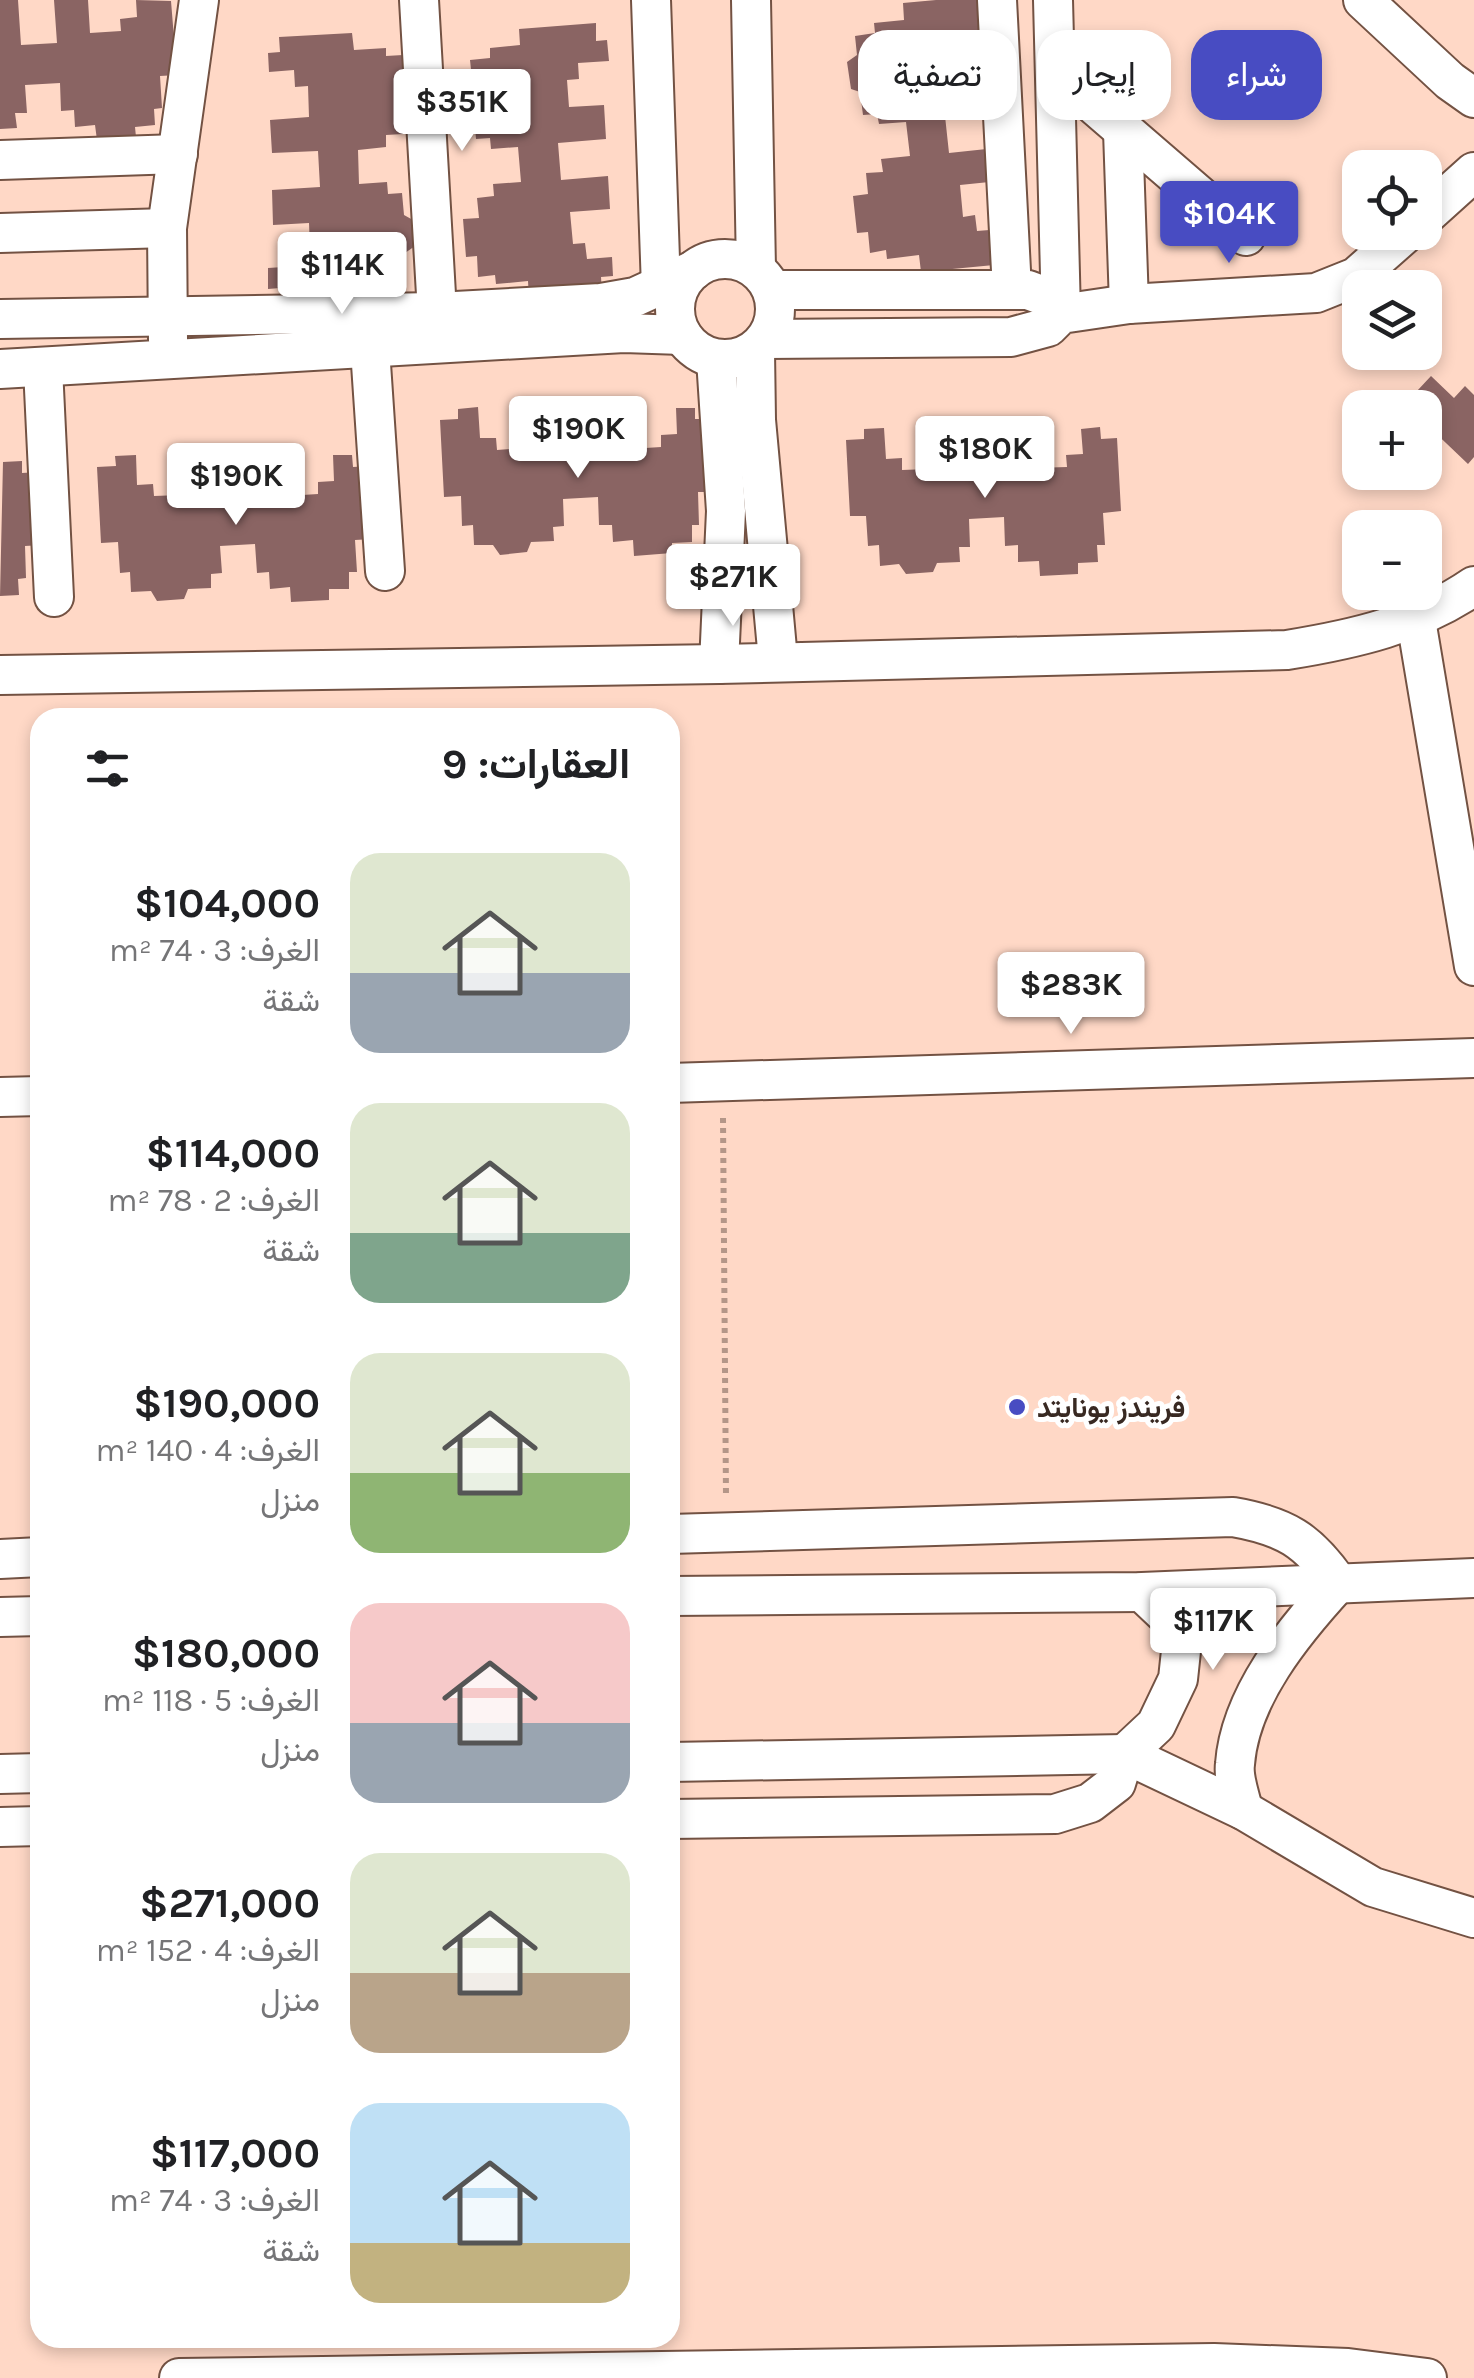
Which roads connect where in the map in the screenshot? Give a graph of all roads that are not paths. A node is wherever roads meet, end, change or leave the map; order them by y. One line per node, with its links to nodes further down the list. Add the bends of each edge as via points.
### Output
1 (199, 0): 13 (street)
2 (419, 0): 26 (street)
3 (651, 0): 23 (street)
4 (751, 0): 22 (street)
5 (998, 0): 24 (street)
6 (1053, 0): 8 (street)
7 (1363, 0): 9 (street)
8 (1054, 30)
9 (1466, 79)
10 (1056, 120): 27 (street)
11 (1111, 120): 12 (street)
12 (1123, 131): 19 (street); 25 (street)
13 (178, 154): 14 (street); 17 (street)
14 (0, 160)
15 (1474, 172): 16 (street)
16 (1442, 201)
17 (166, 228): 18 (street); 28 (street)
18 (0, 233)
19 (1246, 236)
20 (1387, 250): 25 (street, via 1356,277 1316,293)
21 (694, 270): 22 (street, via 741,261); 23 (street); 30 (street, via 675,308)
22 (764, 280): 24 (street); 31 (street, via 776,316)
23 (660, 288): 26 (street, via 601,303)
24 (1012, 290): 27 (street, via 1044,296)
25 (1130, 304): 27 (street)
26 (437, 312): 28 (street)
27 (1062, 314): 31 (street, via 1048,328 1011,337)
28 (168, 318): 29 (street); 34 (street)
29 (0, 319)
30 (682, 335): 32 (street); 33 (street)
31 (761, 345): 33 (street); 41 (street, via 756,420)
32 (370, 349): 34 (street); 37 (street)
33 (716, 359): 42 (street, via 726,510)
34 (168, 361): 35 (street)
35 (44, 368): 36 (street); 39 (street)
36 (0, 369)
37 (385, 571)
38 (1474, 586): 40 (street)
39 (54, 598)
40 (1416, 620): 41 (street, via 1288,650); 44 (street)
41 (778, 660): 42 (street)
42 (719, 664): 43 (street)
43 (0, 675)
44 (1474, 966)
45 (1474, 1058): 46 (street)
46 (680, 1083)
47 (30, 1096): 48 (street)
48 (0, 1097)
49 (680, 1534): 53 (street, via 1233,1517 1295,1536)
50 (30, 1557): 51 (street)
51 (0, 1558)
52 (1474, 1578): 53 (street)
53 (1338, 1584): 54 (street); 62 (street, via 1293,1632 1256,1695 1234,1767)
54 (1142, 1592): 55 (street); 58 (street, via 1178,1626 1180,1665 1156,1725)
55 (680, 1596)
56 (30, 1616): 57 (street)
57 (0, 1617)
58 (1126, 1754): 59 (street); 62 (street); 63 (street, via 1116,1783 1090,1803 1054,1814)
59 (680, 1762)
60 (30, 1773): 61 (street)
61 (0, 1774)
62 (1243, 1810): 66 (street, via 1373,1887)
63 (680, 1819)
64 (30, 1826): 65 (street)
65 (0, 1827)
66 (1474, 1918)
67 (179, 2378): 68 (street, via 1214,2363 1331,2366)
68 (1426, 2378)

